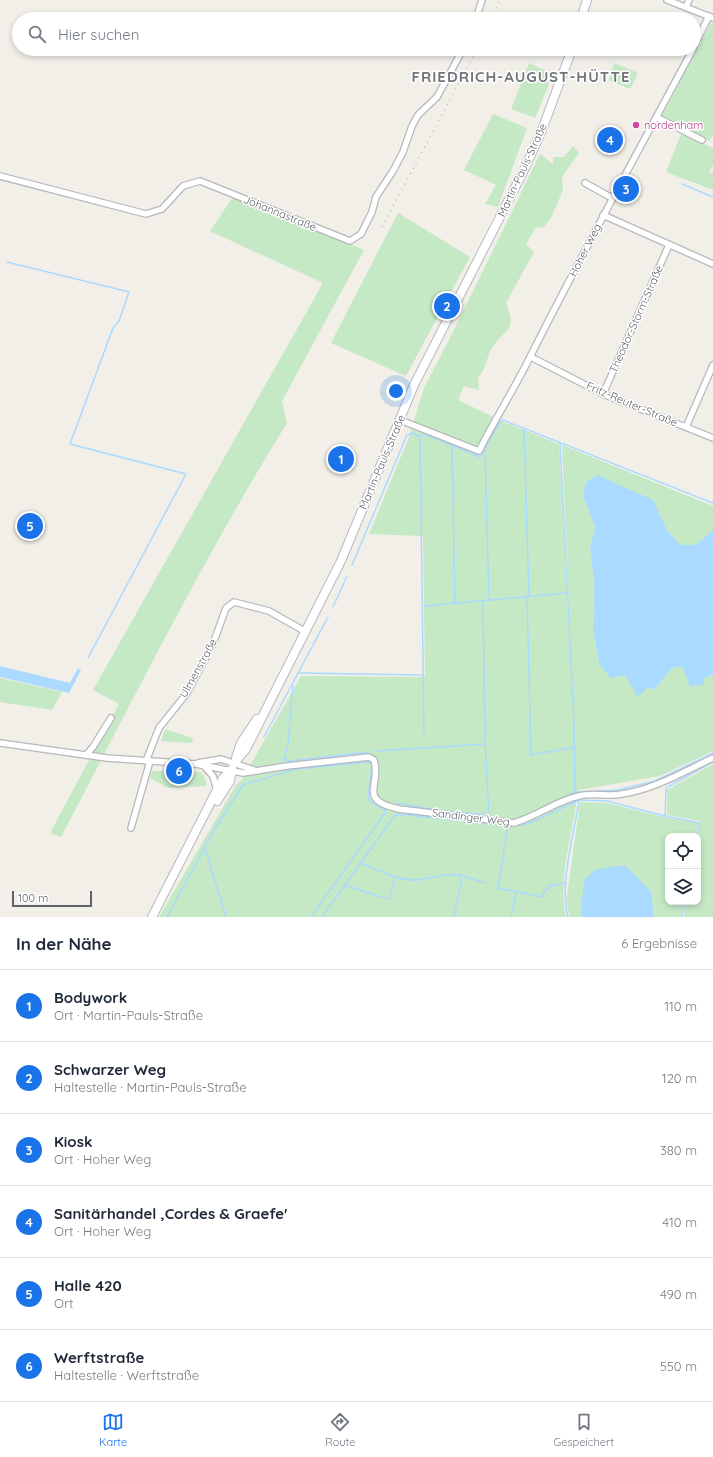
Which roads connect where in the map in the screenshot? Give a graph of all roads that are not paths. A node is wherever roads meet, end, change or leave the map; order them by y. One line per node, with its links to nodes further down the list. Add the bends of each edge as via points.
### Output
1 (482, 0): 6 (street)
2 (587, 0): 7 (street)
3 (667, 0): 5 (street)
4 (688, 0): 5 (street)
5 (686, 7): 8 (street)
6 (478, 12)
7 (583, 12)
8 (698, 12)
9 (701, 13): 10 (street)
10 (711, 17): 11 (street, Hoher Weg)
11 (701, 34)
12 (459, 56): 17 (street, Johannastraße, via 437,97 418,115 403,152 376,197 372,212 360,234 350,241 200,181 183,186 162,209 146,214)
13 (569, 56): 26 (street, Martin-Pauls-Straße, via 524,170 414,385)
14 (689, 56): 15 (street, Hoher Weg)
15 (656, 117): 16 (street); 19 (street, Hoher Weg)
16 (702, 140)
17 (0, 176)
18 (585, 183): 19 (street)
19 (612, 198): 20 (street, Hoher Weg)
20 (603, 215): 21 (street); 23 (street, Hoher Weg)
21 (670, 245): 22 (street); 25 (street, Theodor-Storm-Straße)
22 (713, 264)
23 (531, 356): 25 (street, Fritz-Reuter-Straße); 26 (street, Hoher Weg, via 479,451)
24 (713, 365): 27 (street)
25 (603, 394): 27 (street, Fritz-Reuter-Straße)
26 (400, 420): 29 (street, Martin-Pauls-Straße, via 341,561)
27 (686, 427): 28 (street, Fritz-Reuter-Straße)
28 (713, 438)
29 (306, 632): 34 (street, Ulmenstraße, via 269,611 234,602 226,608 213,644 187,693 159,728); 35 (street, Martin-Pauls-Straße, via 246,749)
30 (111, 718): 32 (street)
31 (0, 743): 32 (street)
32 (86, 755): 34 (street)
33 (713, 758): 39 (street, Sandinger Weg, via 641,791 610,796 581,795 514,823 389,806 376,800 374,796 372,791 376,765 369,757 287,766)
34 (148, 761): 36 (street); 42 (street, Ulmenstraße)
35 (235, 762): 36 (street, via 221,759); 38 (street, Martin-Pauls-Straße); 39 (street)
36 (196, 764): 37 (street, Sandinger Weg)
37 (202, 765): 38 (street, Sandinger Weg); 40 (street, via 213,776)
38 (231, 771): 39 (street, Sandinger Weg, via 243,774); 40 (street, Martin-Pauls-Straße, via 223,778); 41 (street, Martin-Pauls-Straße, via 228,784)
39 (259, 772)
40 (217, 790): 41 (street, Martin-Pauls-Straße)
41 (200, 824): 43 (street, Martin-Pauls-Straße)
42 (131, 828)
43 (152, 917)

